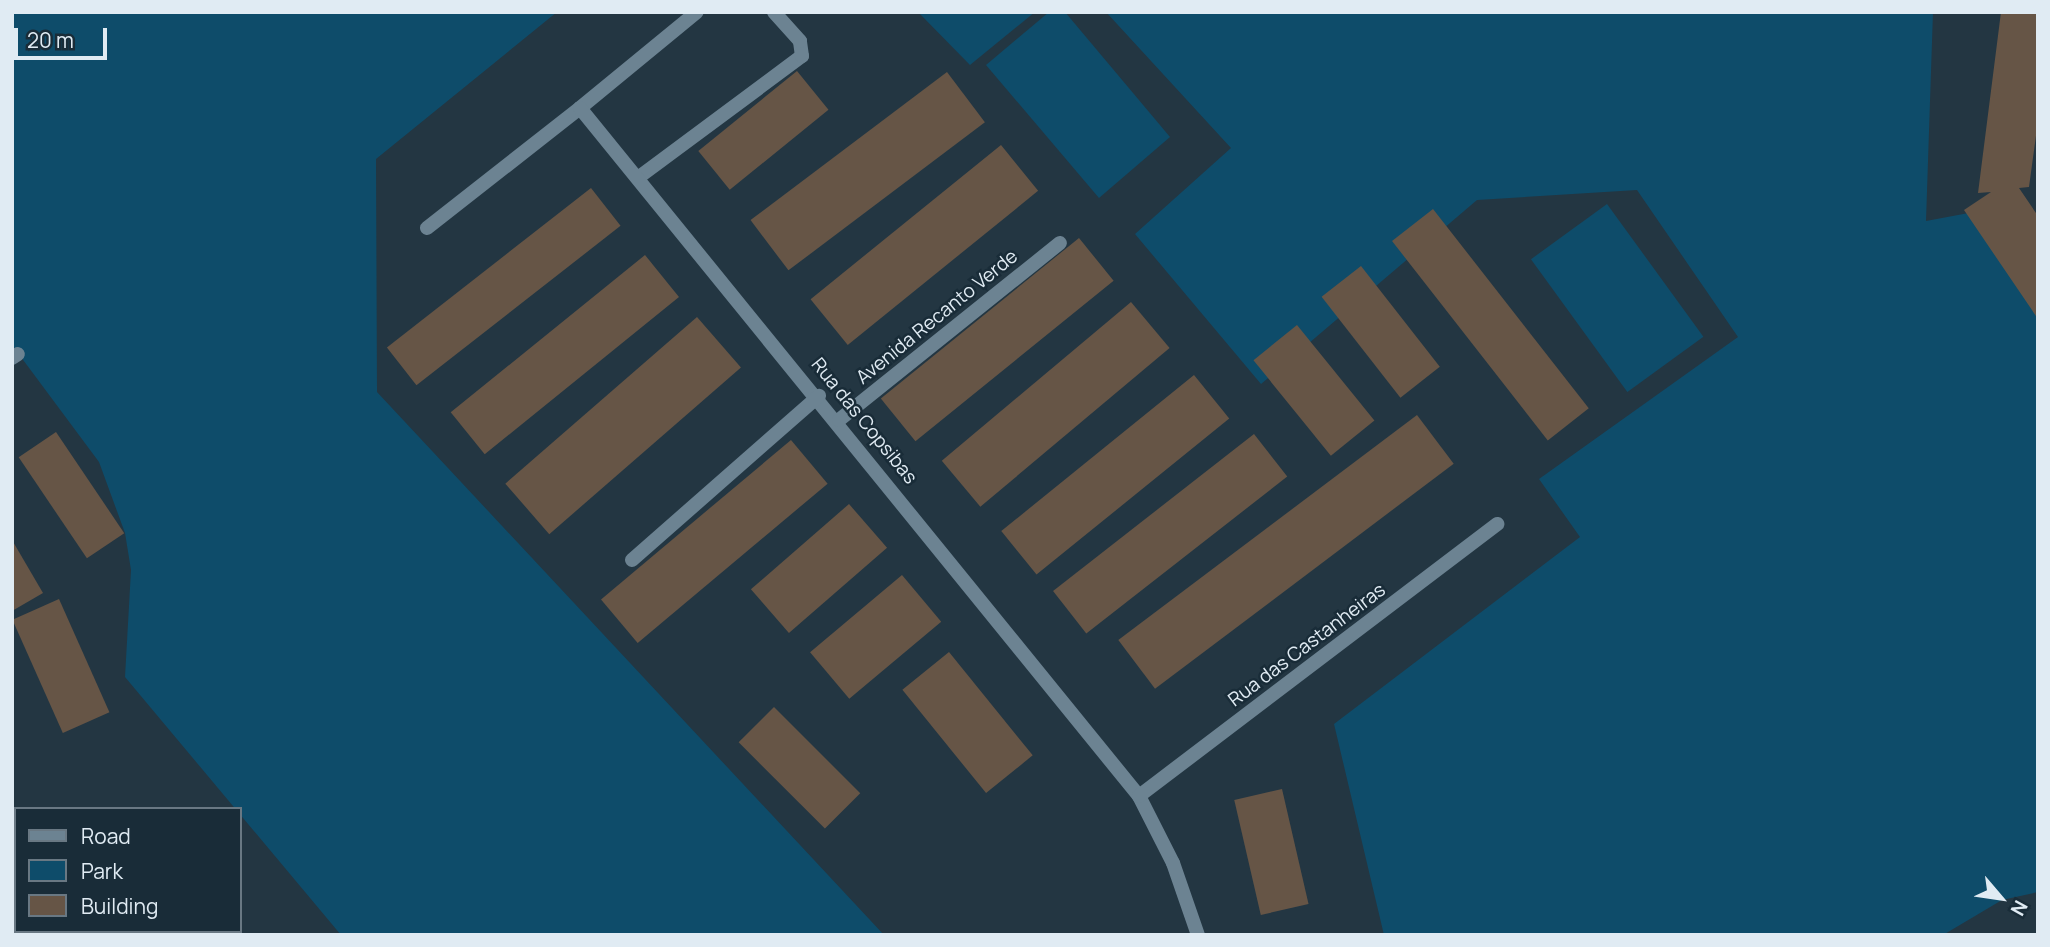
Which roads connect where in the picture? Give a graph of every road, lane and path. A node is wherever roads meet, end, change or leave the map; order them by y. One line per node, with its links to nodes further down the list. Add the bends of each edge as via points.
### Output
1 (697, 12): 3 (street)
2 (774, 12): 4 (street, via 800,41 802,56)
3 (580, 108): 4 (street, Rua das Copsibas); 5 (street)
4 (639, 177): 7 (street, Rua das Copsibas)
5 (427, 228)
6 (1060, 243): 8 (street, Avenida Recanto Verde)
7 (819, 396): 8 (street, Rua das Copsibas); 10 (street)
8 (839, 420): 11 (street, Rua das Copsibas)
9 (1497, 524): 11 (street, Rua das Castanheiras)
10 (632, 560)
11 (1139, 796): 12 (street, Rua das Copsibas, via 1173,863)
12 (1198, 935)

